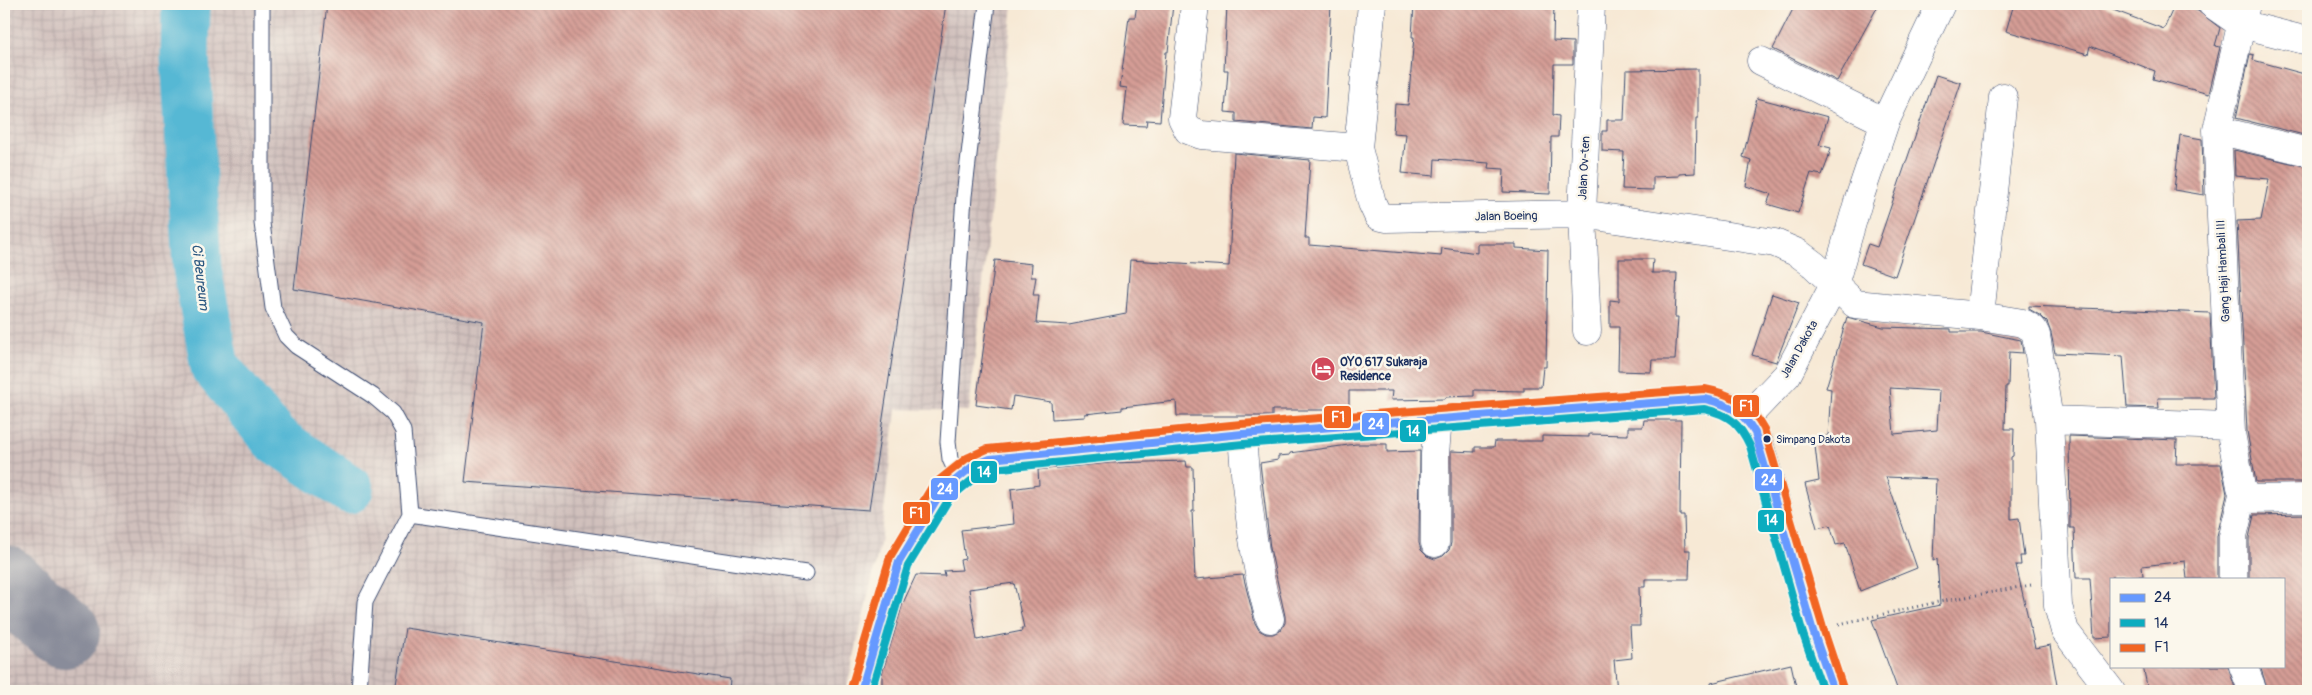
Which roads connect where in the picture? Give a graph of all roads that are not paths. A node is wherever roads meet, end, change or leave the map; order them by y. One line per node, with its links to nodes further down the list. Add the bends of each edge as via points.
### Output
1 (262, 4): 28 (lane, via 262,223 273,308 286,336 296,346 393,413 403,431)
2 (987, 4): 25 (lane, via 964,196 948,442 950,459)
3 (1195, 4): 14 (street, via 1182,118 1188,130 1201,135)
4 (1372, 4): 14 (street, Jalan Boeing)
5 (1591, 4): 16 (street, Jalan Ov-ten)
6 (2212, 4): 8 (street)
7 (1932, 7): 12 (street, Jalan Dakota)
8 (2244, 14): 9 (street); 13 (street, Gang Haji Hambali III)
9 (2308, 41)
10 (1761, 61): 12 (street)
11 (2003, 97): 18 (street)
12 (1885, 122): 17 (street, Jalan Dakota)
13 (2217, 130): 15 (street); 23 (street, Gang Haji Hambali III)
14 (1358, 148): 16 (street, Jalan Boeing, via 1378,216)
15 (2308, 152)
16 (1582, 214): 17 (street, Jalan Boeing, via 1775,243 1814,264); 19 (street, Jalan Ov-ten)
17 (1834, 285): 18 (street, Jalan Boeing, via 1854,304); 21 (street, Jalan Dakota, via 1787,375)
18 (1980, 316): 22 (street, Jalan Boeing, via 2023,323 2033,329)
19 (1587, 332)
20 (1438, 418): 21 (main road, via 1705,400 1730,406); 24 (main road); 29 (street)
21 (1746, 418): 36 (main road, via 1752,424 1759,443 1812,631)
22 (2049, 420): 23 (street); 37 (street, via 2058,606 2065,631)
23 (2230, 426): 26 (street, Gang Haji Hambali III)
24 (1242, 434): 25 (main road, via 1009,456 990,459); 32 (street, via 1250,520)
25 (958, 476): 35 (main road, via 941,492 899,562)
26 (2255, 498): 27 (street); 31 (street, via 2232,536)
27 (2308, 498)
28 (410, 514): 30 (lane); 34 (lane, via 365,602)
29 (1434, 543)
30 (806, 573)
31 (2233, 578)
32 (1270, 619)
33 (2244, 668): 38 (street)
34 (359, 691)
35 (861, 691)
36 (1834, 691)
37 (2110, 691)
38 (2253, 691)

